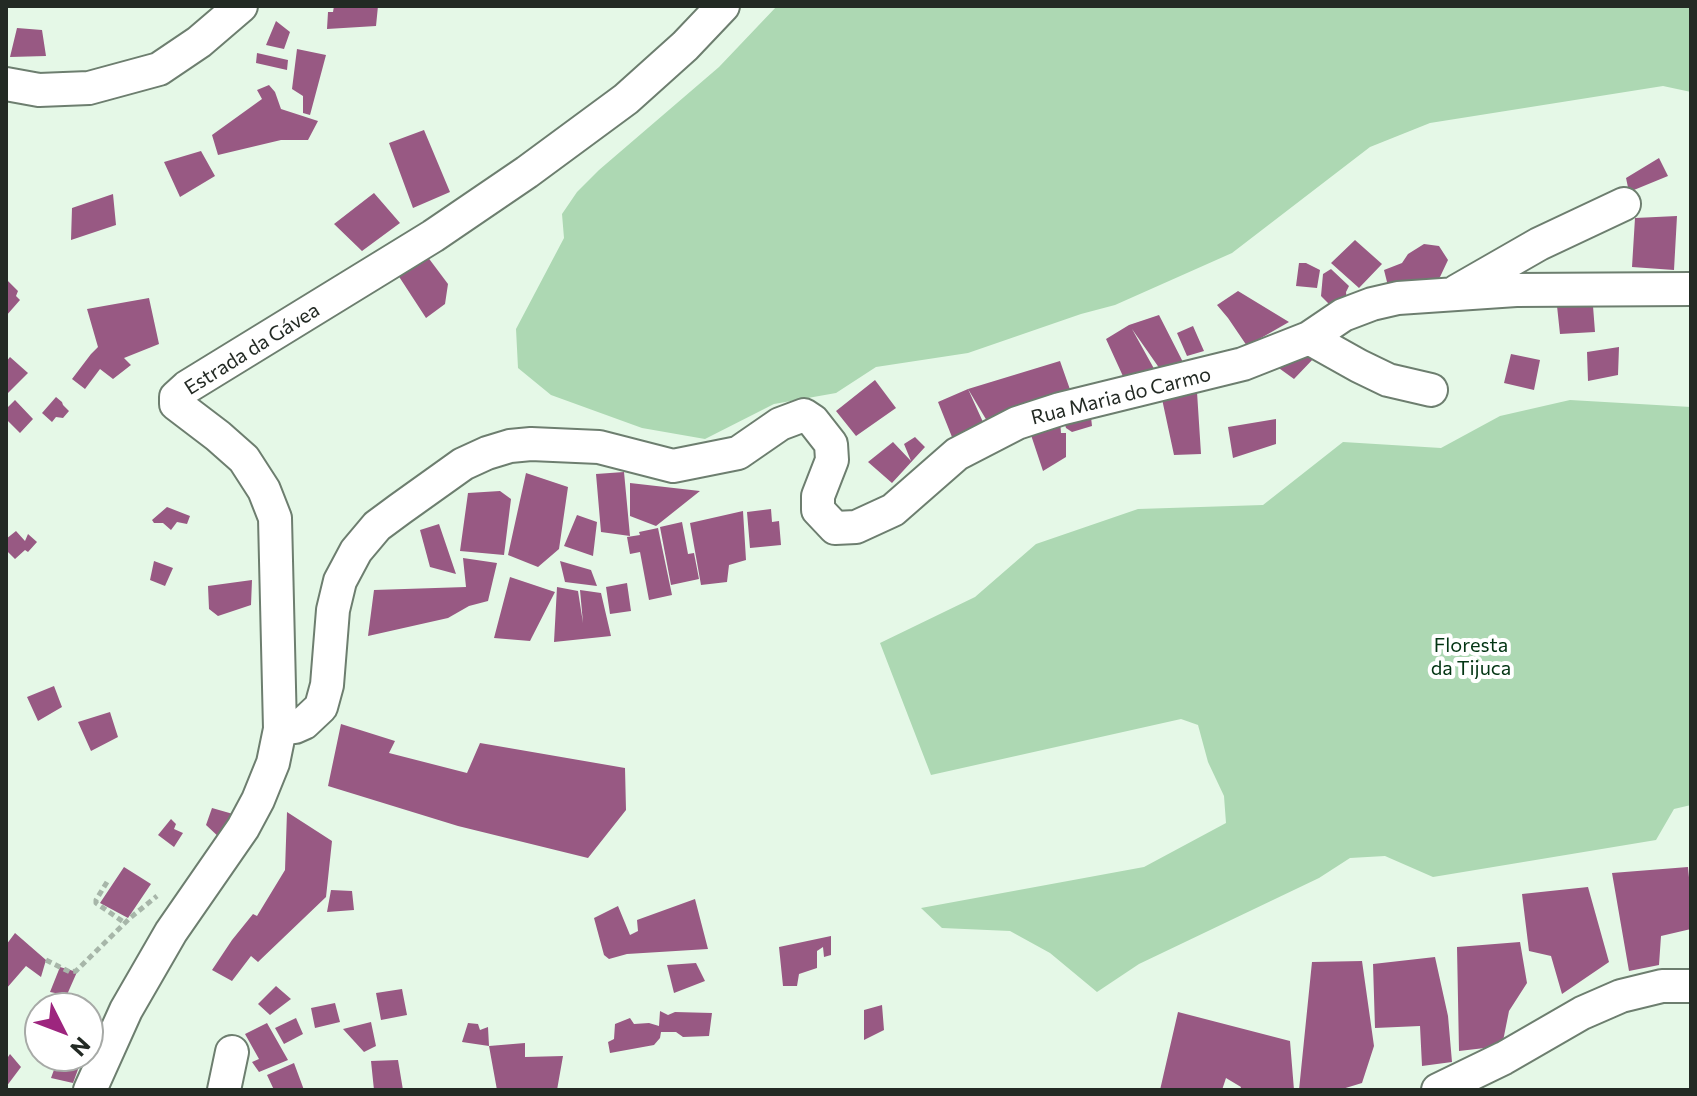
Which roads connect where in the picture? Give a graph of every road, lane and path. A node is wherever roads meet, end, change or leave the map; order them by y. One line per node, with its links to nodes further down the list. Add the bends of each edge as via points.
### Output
1 (241, 6): 3 (street, via 159,69 89,88 39,90)
2 (723, 6): 9 (street, Estrada da Gávea, via 626,99 527,172 176,397 176,404 244,459 275,518)
3 (6, 84)
4 (1624, 204): 6 (street)
5 (1691, 289): 6 (street, Rua Maria do Carmo)
6 (1450, 295): 7 (street, Rua Maria do Carmo, via 1372,304 1343,315)
7 (1309, 338): 8 (street, via 1388,380); 9 (street, Rua Maria do Carmo, via 1243,364 1017,423 957,454 893,510 856,527 835,528 818,510 832,460 831,444 804,415 780,424 738,453 673,466 599,447 531,444 487,453 463,464 377,526 356,551 340,581 333,610 321,707 304,723)
8 (1431, 390)
9 (280, 729): 16 (street, Estrada da Gávea, via 273,763 248,819 164,944 126,1010)
10 (107, 882): 12 (path, via 96,903)
11 (160, 894): 12 (path)
12 (125, 923): 13 (path, via 76,971)
13 (46, 960)
14 (1691, 986): 18 (street, via 1662,986 1621,996)
15 (232, 1052): 17 (street)
16 (90, 1090)
17 (224, 1090)
18 (1438, 1090)

